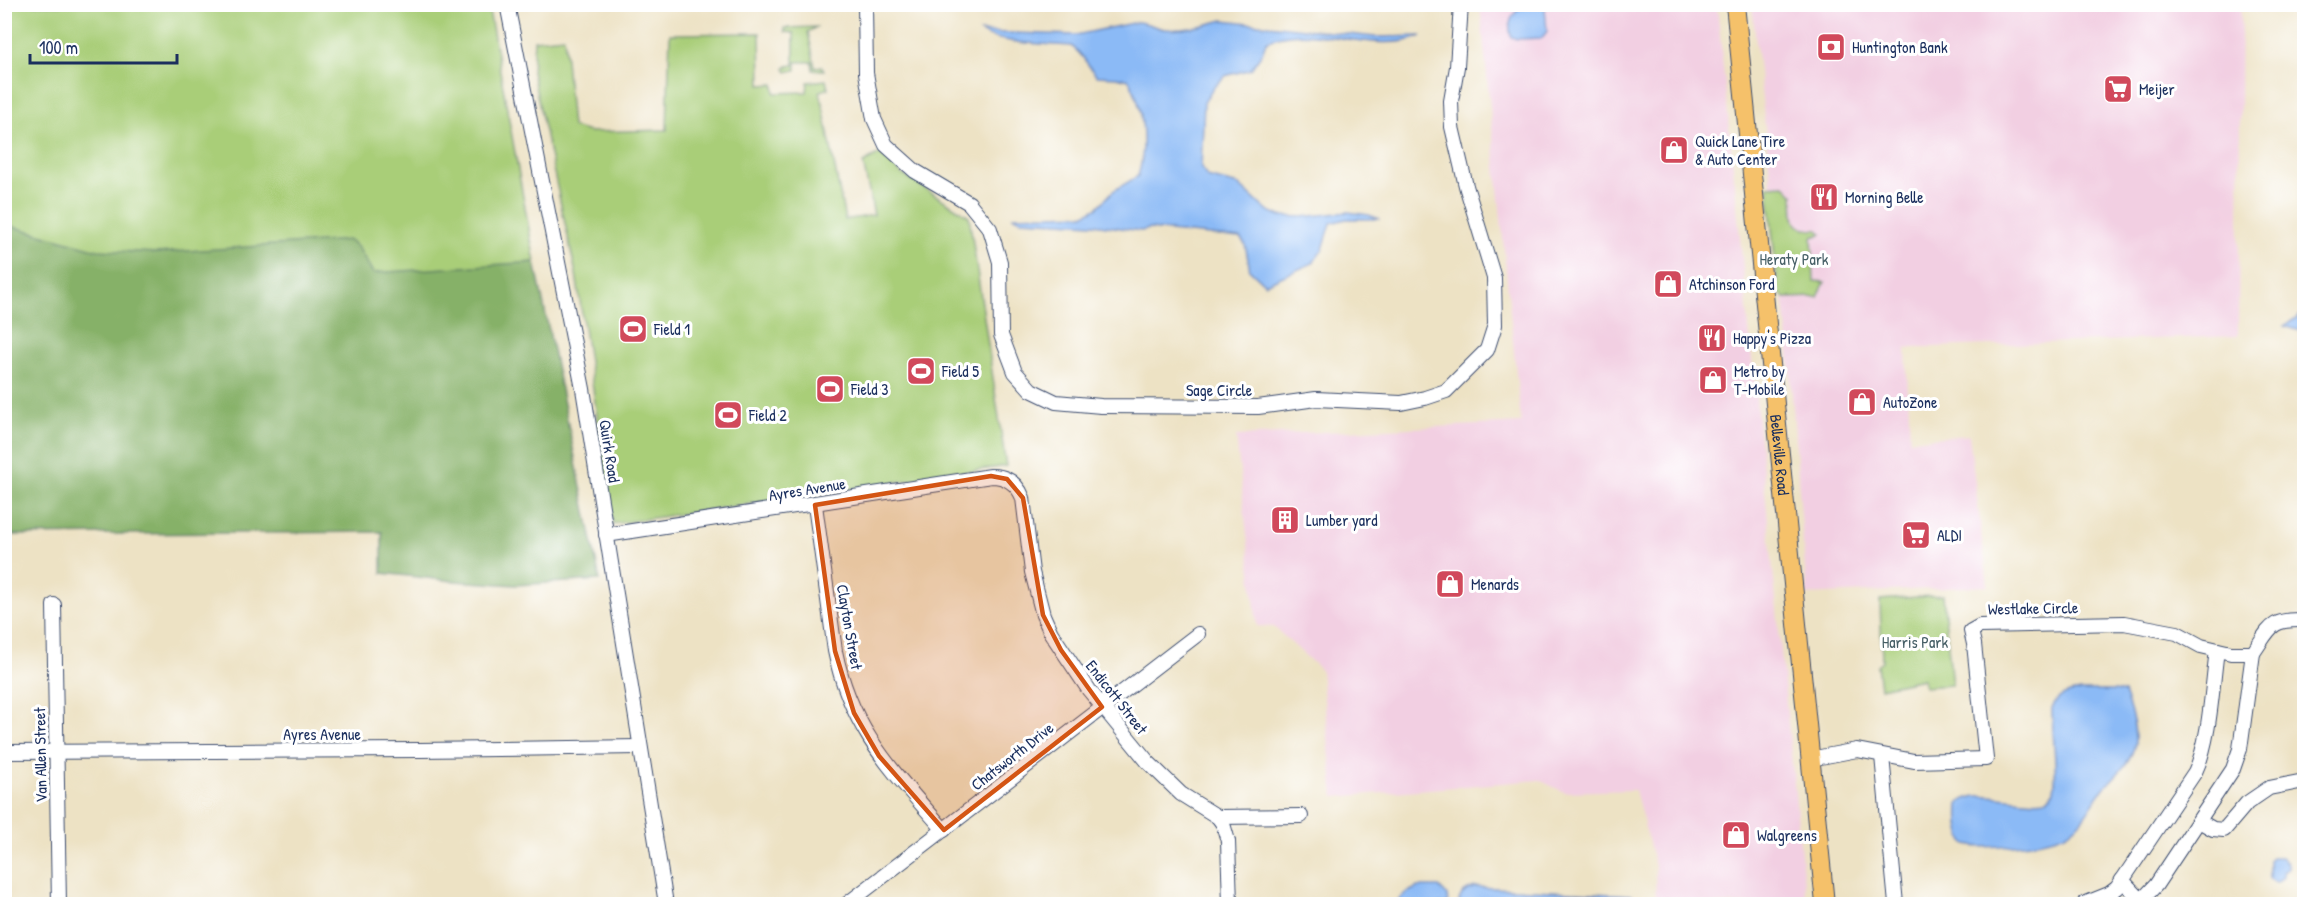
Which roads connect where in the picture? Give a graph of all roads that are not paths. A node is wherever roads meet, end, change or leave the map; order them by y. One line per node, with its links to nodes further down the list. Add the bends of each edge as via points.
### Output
1 (507, 4): 7 (street, Quirk Road, via 583,389)
2 (865, 4): 3 (street, Sage Circle, via 866,73 874,119 886,145 915,171 969,203 990,230 1000,262 1001,335 1015,372 1031,390 1056,402 1101,406 1247,407 1316,399 1401,403 1425,398 1446,391 1486,350 1496,325 1494,278 1452,127)
3 (1461, 4)
4 (1735, 4): 18 (main road, Belleville Road)
5 (1011, 481): 6 (street, Ayres Avenue, via 991,476); 13 (street, Endicott Street, via 1023,498 1032,572 1043,615 1061,650)
6 (815, 505): 7 (street, Ayres Avenue); 23 (street, Clayton Street, via 835,651 854,712 879,756)
7 (606, 535): 14 (street, Quirk Road)
8 (54, 605): 16 (street, Van Allen Street)
9 (2304, 620): 12 (street, via 2286,619 2272,625)
10 (1198, 634): 13 (street, Chatsworth Drive)
11 (2217, 650): 12 (street, Westlake Circle); 17 (street, Westlake Circle, via 2177,633 2124,623 1980,626 1971,631 1971,637 1986,759 1914,761); 24 (street, via 2200,761)
12 (2253, 653): 22 (street, via 2241,749 2234,770)
13 (1102, 706): 21 (street, Endicott Street, via 1156,771); 23 (street, Chatsworth Drive)
14 (639, 747): 16 (street, Ayres Avenue); 27 (street, Quirk Road)
15 (4, 752): 16 (street, Ayres Avenue)
16 (57, 752): 26 (street, Van Allen Street)
17 (1882, 756): 18 (street, Westlake Circle, via 1857,750); 31 (street)
18 (1810, 759): 30 (main road, Belleville Road)
19 (2304, 781): 22 (street, via 2269,788 2247,803 2224,830)
20 (1300, 816): 21 (street)
21 (1218, 817): 29 (street, via 1228,841)
22 (2199, 821): 25 (street)
23 (944, 830): 28 (street, Chatsworth Drive)
24 (2122, 880): 25 (street); 32 (street, via 2109,894)
25 (2140, 903)
26 (59, 904)
27 (666, 904)
28 (847, 904)
29 (1230, 904)
30 (1825, 904)
31 (1896, 904)
32 (2084, 904)

